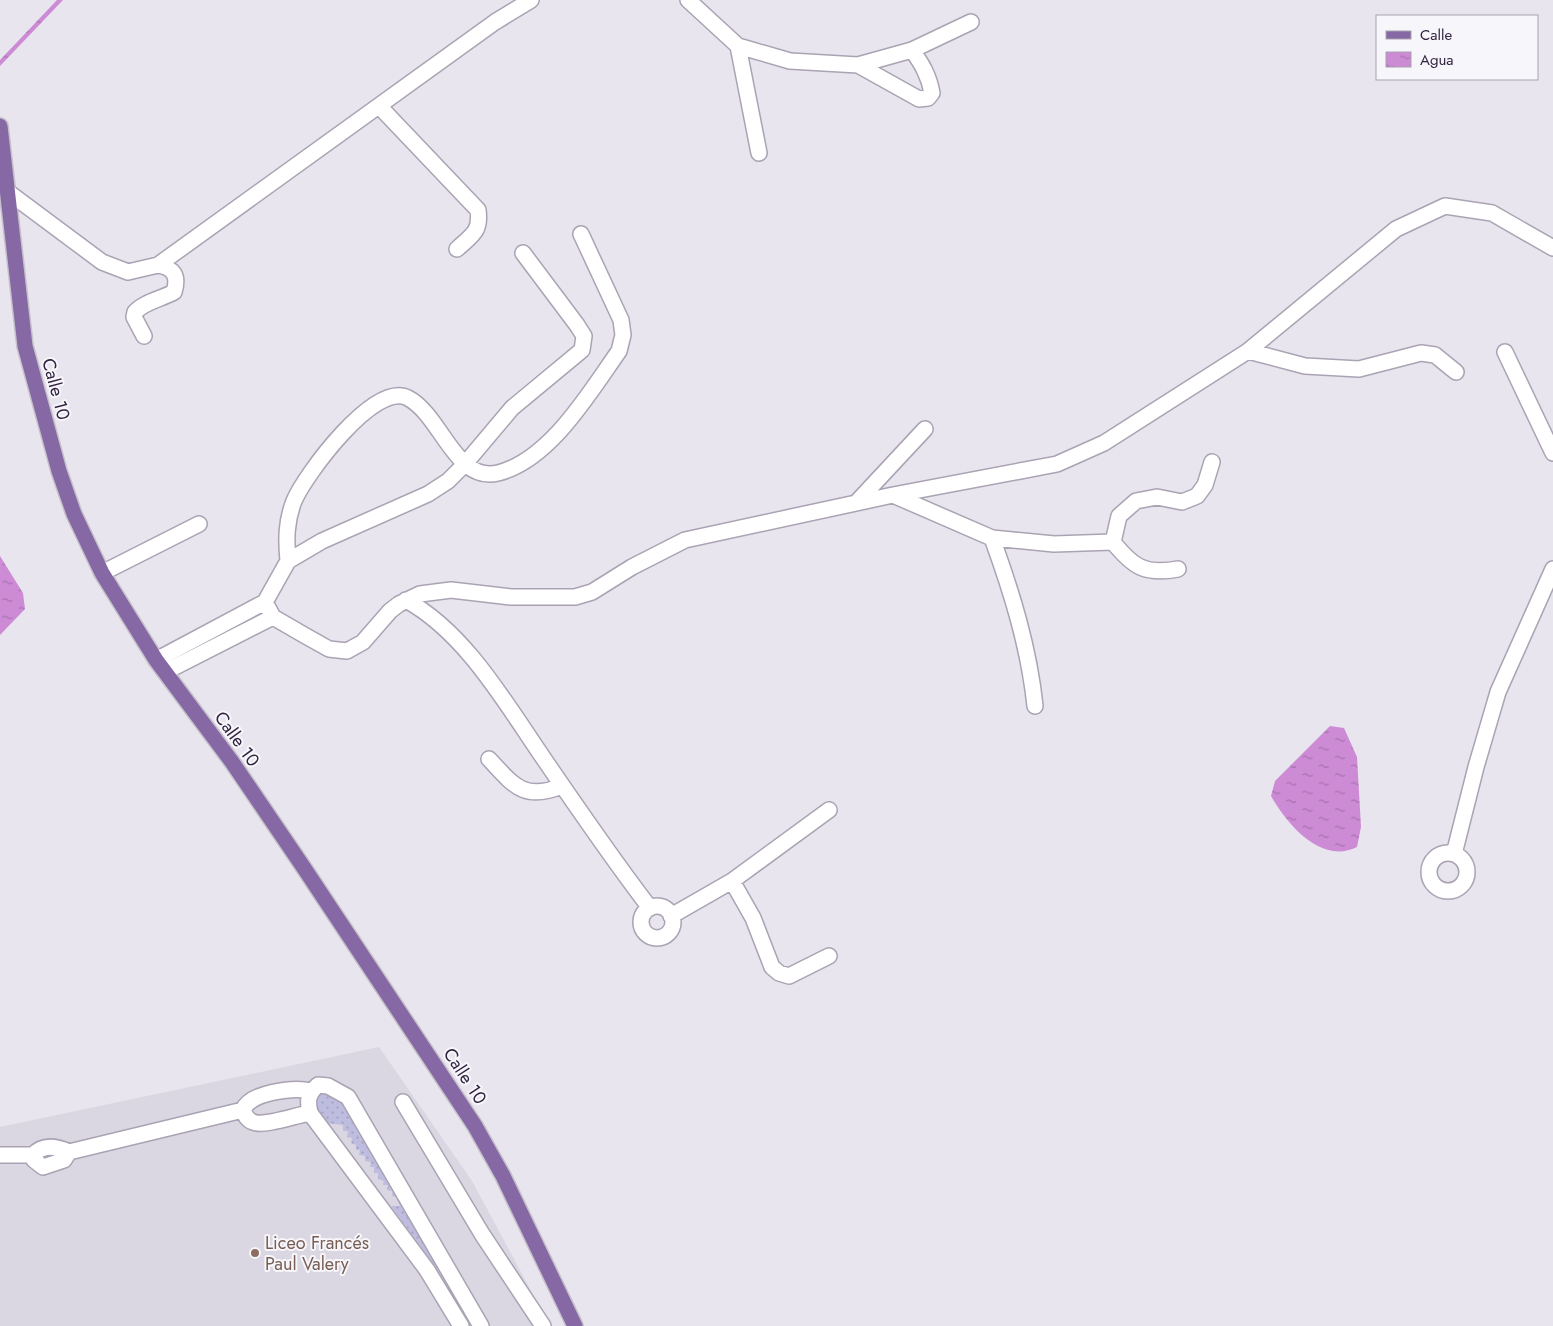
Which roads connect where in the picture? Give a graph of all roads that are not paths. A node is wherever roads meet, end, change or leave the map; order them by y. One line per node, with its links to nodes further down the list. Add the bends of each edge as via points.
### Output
1 (531, 0): 7 (lane, via 495,22)
2 (688, 0): 4 (lane)
3 (971, 22): 5 (lane)
4 (738, 46): 6 (lane, via 790,61); 9 (lane)
5 (912, 50): 6 (lane); 6 (lane, via 930,81 932,93 928,98 919,99)
6 (858, 65)
7 (379, 106): 13 (lane, via 478,210 480,223 476,232); 15 (lane)
8 (0, 126): 10 (main road, Calle 10)
9 (759, 153)
10 (8, 192): 15 (lane, via 102,262 128,272); 32 (main road, Calle 10, via 25,346 59,472 74,514)
11 (581, 234): 23 (lane, via 621,320 623,335 619,351 558,435 526,460 500,472 481,475)
12 (1553, 248): 17 (lane, via 1492,213 1445,206 1396,229)
13 (458, 249)
14 (523, 253): 23 (lane, via 584,336 582,350 512,408)
15 (158, 265): 16 (lane, via 168,267 177,282 174,292 140,306 135,312 134,317)
16 (144, 336)
17 (1248, 351): 19 (lane, via 1305,366 1359,369 1421,353 1435,355); 24 (lane, via 1104,443 1057,464)
18 (1505, 352): 21 (lane)
19 (1456, 372)
20 (924, 429): 25 (lane)
21 (1553, 452)
22 (1212, 462): 28 (lane, via 1205,485 1197,496 1182,502 1157,497 1136,501 1119,516)
23 (464, 465): 29 (lane, via 428,494 322,541); 29 (lane, via 424,409 406,396 384,398 366,410 320,458 294,500 288,520)
24 (893, 495): 25 (lane); 27 (lane)
25 (856, 503): 33 (lane, via 684,540 592,592 575,597 511,596 451,590)
26 (199, 524): 32 (lane)
27 (992, 538): 28 (lane, via 1054,544); 37 (lane, via 1010,586 1029,658)
28 (1113, 542): 30 (lane, via 1129,561 1142,569 1159,572)
29 (288, 561): 34 (lane)
30 (1178, 569)
31 (1553, 569): 41 (lane, via 1498,692)
32 (102, 573): 36 (main road, Calle 10)
33 (406, 600): 35 (lane, via 390,611 363,642 347,651 328,649); 39 (lane, via 429,615 470,656 498,691)
34 (265, 602): 35 (lane); 36 (lane)
35 (273, 617): 36 (lane)
36 (161, 666): 51 (main road, Calle 10, via 299,859 475,1126 522,1215)
37 (1035, 706)
38 (489, 759): 39 (lane, via 514,786 528,792)
39 (562, 786): 43 (lane)
40 (829, 810): 42 (lane)
41 (1454, 854)
42 (732, 881): 44 (lane); 45 (lane, via 753,918 772,967 779,973 789,976)
43 (650, 908): 44 (lane, via 664,908); 44 (lane, via 641,921 651,937 667,934 671,928)
44 (671, 916)
45 (829, 956)
46 (311, 1091): 48 (lane, via 300,1089 254,1098 246,1103); 49 (lane, via 307,1102); 53 (lane, via 318,1085 328,1086 348,1098)
47 (403, 1102): 54 (lane, via 482,1234)
48 (243, 1110): 49 (lane, via 253,1122 265,1123); 50 (lane, via 69,1152 48,1146 33,1155)
49 (310, 1113): 52 (lane, via 427,1270)
50 (0, 1155)
51 (572, 1324)
52 (461, 1326)
53 (481, 1326)
54 (543, 1326)

